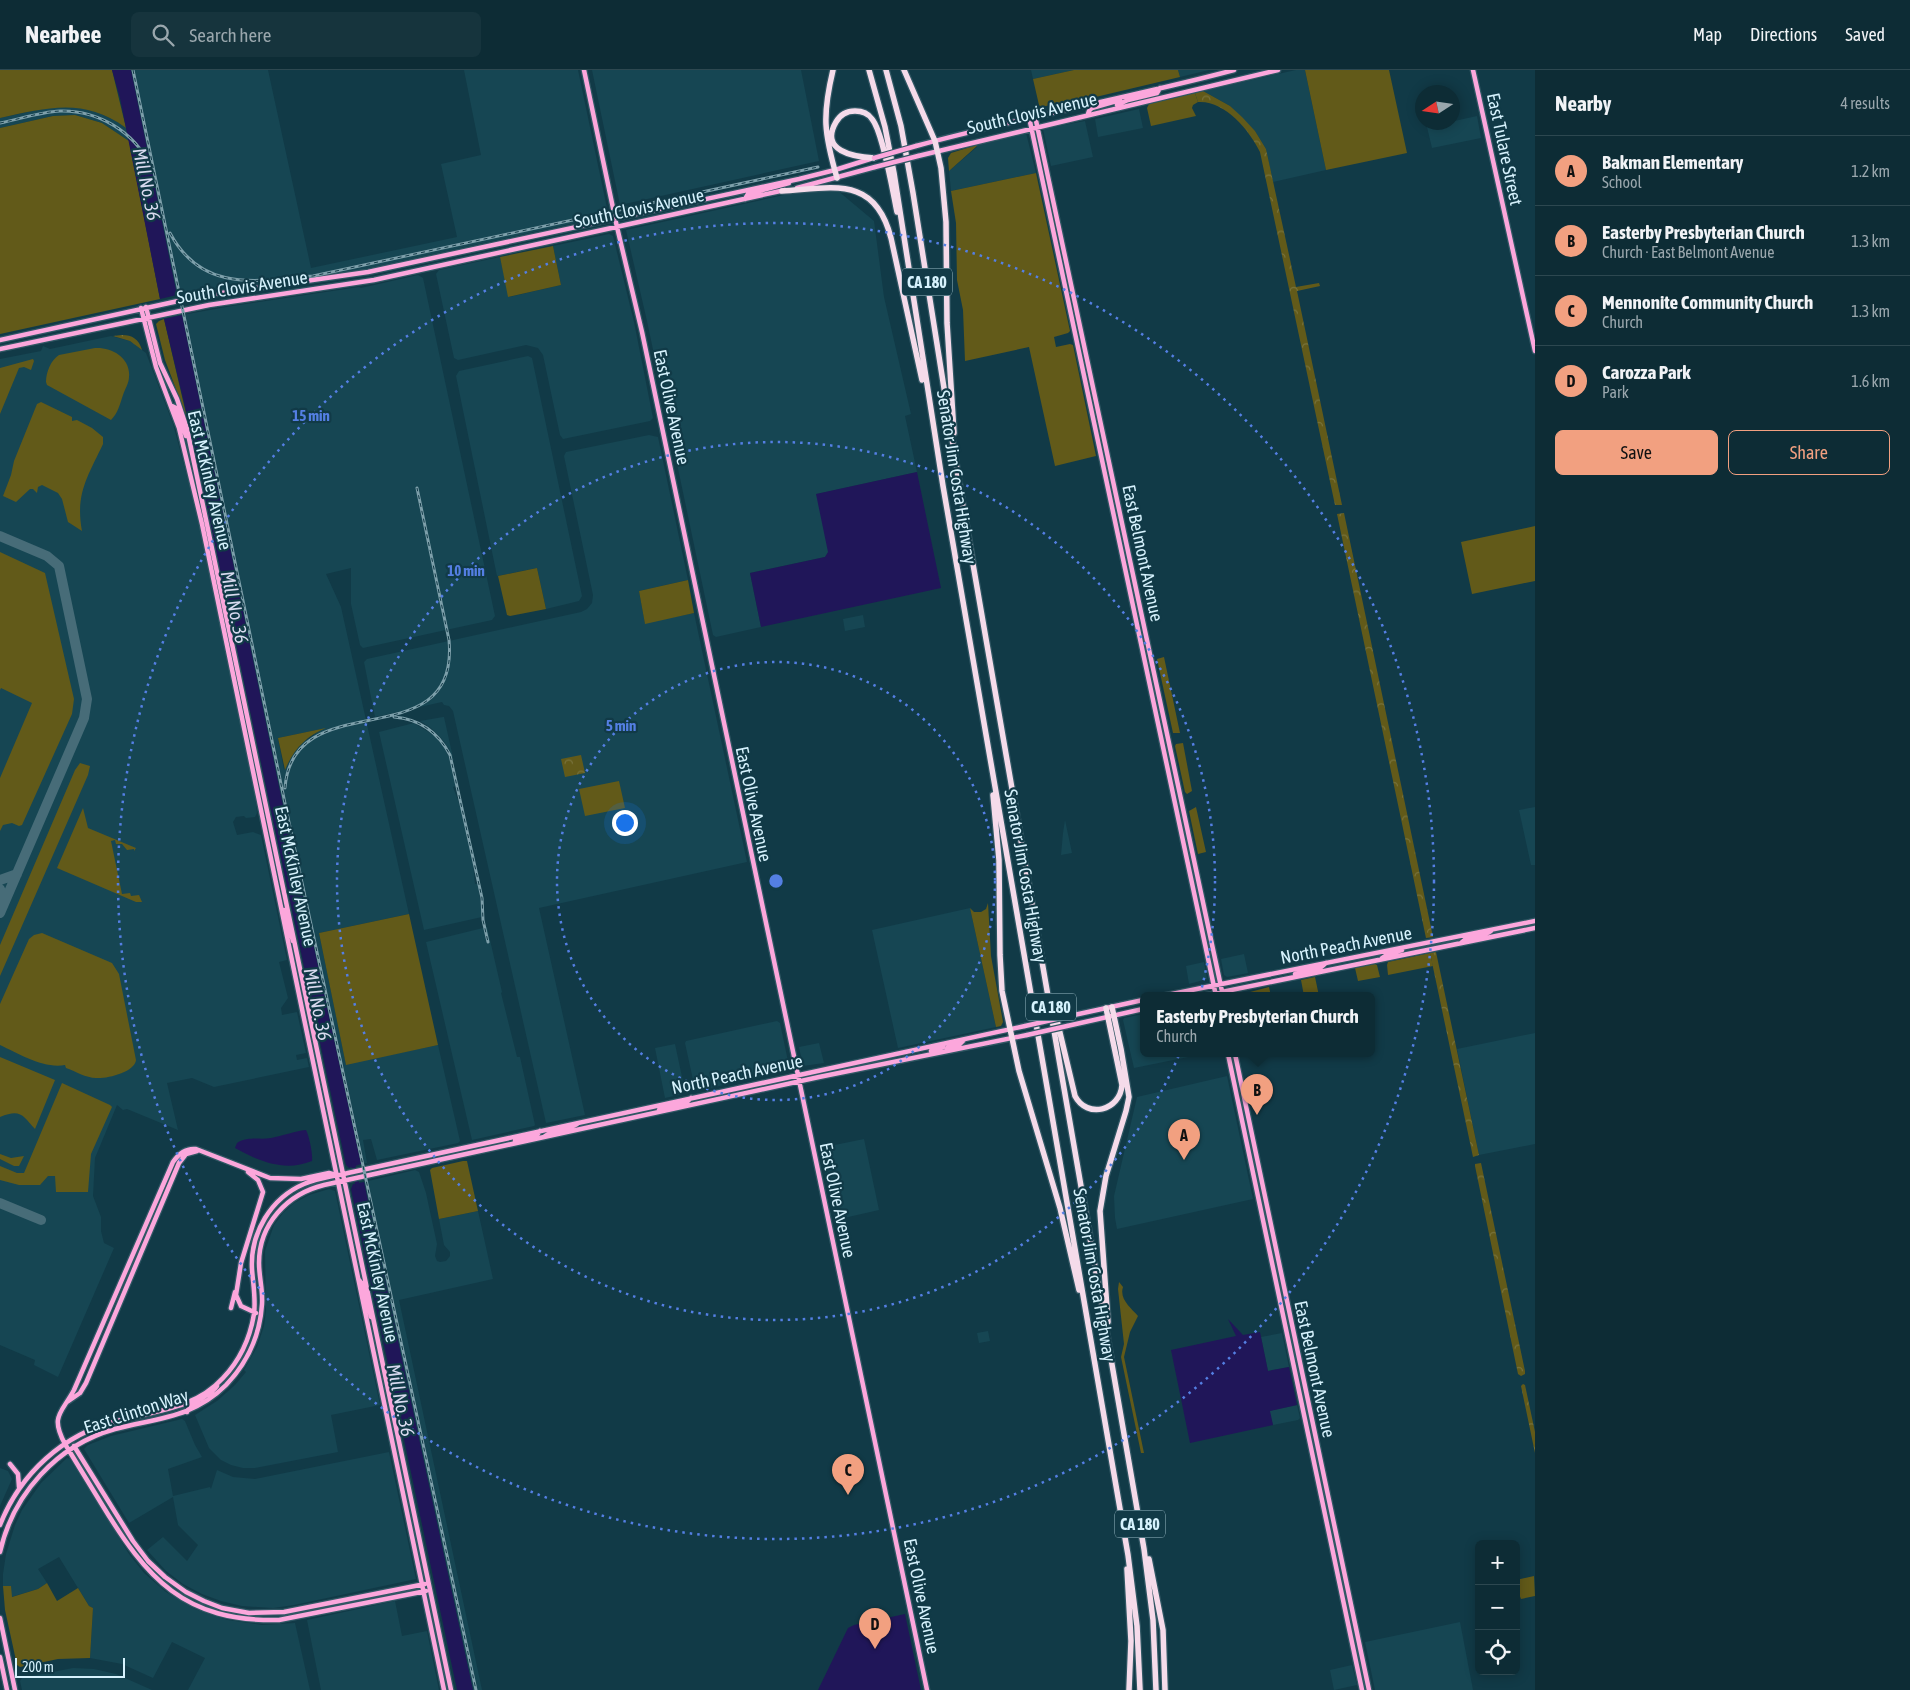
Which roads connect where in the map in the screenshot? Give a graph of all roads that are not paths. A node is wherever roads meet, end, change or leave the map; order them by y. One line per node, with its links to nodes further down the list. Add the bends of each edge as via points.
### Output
1 (584, 70): 25 (main road, East Olive Avenue)
2 (833, 70): 20 (highway, via 825,120)
3 (869, 70): 27 (highway, Senator Jim Costa Highway / CA 180, via 890,150)
4 (886, 70): 36 (highway, CA 180, via 901,126 913,193)
5 (904, 70): 17 (highway)
6 (1234, 70): 9 (main road, South Clovis Avenue)
7 (1278, 70): 11 (main road, South Clovis Avenue)
8 (1473, 70): 32 (main road, East Tulare Street)
9 (1160, 88): 10 (main road, South Clovis Avenue); 11 (main road, via 1157,93 1128,100)
10 (1130, 95): 12 (main road, via 1115,103 1092,108); 13 (main road, South Clovis Avenue)
11 (1112, 109): 12 (main road, South Clovis Avenue)
12 (1088, 114): 15 (main road, South Clovis Avenue)
13 (1036, 116): 14 (main road, South Clovis Avenue); 15 (main road, East Belmont Avenue)
14 (1029, 117): 16 (main road, East Belmont Avenue); 17 (main road, South Clovis Avenue)
15 (1038, 126): 16 (main road, South Clovis Avenue); 53 (main road, East Belmont Avenue)
16 (1031, 128): 18 (main road, South Clovis Avenue); 54 (main road, East Belmont Avenue)
17 (935, 141): 18 (highway); 19 (main road, South Clovis Avenue, bridge)
18 (938, 150): 21 (main road, South Clovis Avenue, bridge); 36 (highway, via 945,200 947,323)
19 (874, 158): 20 (main road, South Clovis Avenue); 27 (highway, via 849,155 836,146 832,133 841,116 853,111 865,113 876,125)
20 (835, 170): 21 (highway); 22 (main road, South Clovis Avenue)
21 (837, 178): 23 (main road, South Clovis Avenue)
22 (800, 179): 24 (main road, via 748,194); 25 (main road, South Clovis Avenue)
23 (782, 191): 24 (main road, South Clovis Avenue); 34 (highway, via 849,188 865,196 881,211 891,238)
24 (745, 199): 26 (main road, South Clovis Avenue)
25 (616, 219): 26 (main road, East Olive Avenue); 28 (main road, South Clovis Avenue, via 368,272)
26 (617, 227): 29 (main road, South Clovis Avenue, via 367,281 226,302); 71 (main road, East Olive Avenue, via 642,332)
27 (908, 260): 34 (highway, Senator Jim Costa Highway / CA 180)
28 (144, 307): 29 (main road, East McKinley Avenue); 30 (main road, South Clovis Avenue)
29 (146, 318): 31 (main road, South Clovis Avenue); 33 (main road, East McKinley Avenue, via 156,367); 35 (main road, East McKinley Avenue, via 160,364 179,405)
30 (0, 340)
31 (0, 349)
32 (1535, 351)
33 (172, 406): 35 (main road, via 176,408); 39 (main road, East McKinley Avenue, via 202,524)
34 (934, 433): 37 (highway, Senator Jim Costa Highway / CA 180)
35 (191, 449): 38 (main road, East McKinley Avenue)
36 (961, 495): 42 (highway, Senator Jim Costa Highway / CA 180)
37 (990, 755): 63 (highway, via 999,860 1000,972); 94 (highway, Senator Jim Costa Highway / CA 180)
38 (270, 820): 39 (main road); 41 (main road, East McKinley Avenue)
39 (264, 821): 40 (main road, East McKinley Avenue)
40 (269, 851): 41 (main road, via 282,899); 43 (main road, East McKinley Avenue)
41 (287, 902): 49 (main road, East McKinley Avenue)
42 (1032, 906): 62 (highway, via 1073,1091 1080,1103 1090,1109 1111,1106 1122,1090); 93 (highway, Senator Jim Costa Highway / CA 180)
43 (282, 910): 49 (main road); 82 (main road, East McKinley Avenue)
44 (1535, 921): 46 (main road, North Peach Avenue)
45 (1535, 928): 47 (main road, North Peach Avenue)
46 (1492, 930): 47 (main road, via 1488,934 1464,939); 48 (main road, North Peach Avenue)
47 (1461, 943): 50 (main road, North Peach Avenue)
48 (1408, 947): 50 (main road); 51 (main road, North Peach Avenue)
49 (298, 952): 81 (main road, East McKinley Avenue)
50 (1381, 959): 52 (main road, North Peach Avenue)
51 (1326, 963): 52 (main road, via 1323,967 1297,973); 53 (main road, North Peach Avenue)
52 (1290, 978): 58 (main road, North Peach Avenue)
53 (1220, 984): 54 (main road, North Peach Avenue); 57 (main road, East Belmont Avenue)
54 (1214, 985): 55 (main road, North Peach Avenue); 56 (main road, East Belmont Avenue)
55 (1181, 992)
56 (1215, 992)
57 (1222, 992)
58 (1230, 992)
59 (1140, 1001): 60 (main road, North Peach Avenue)
60 (1109, 1008): 62 (highway); 63 (main road, North Peach Avenue, bridge)
61 (1140, 1010): 62 (main road, North Peach Avenue)
62 (1111, 1016): 64 (main road, North Peach Avenue, bridge); 93 (highway, via 1129,1097 1106,1176 1100,1211)
63 (1010, 1030): 64 (highway); 65 (main road, North Peach Avenue)
64 (1011, 1038): 67 (main road, North Peach Avenue); 94 (highway, via 1060,1208)
65 (965, 1039): 66 (main road, North Peach Avenue); 67 (main road)
66 (944, 1044): 68 (main road, via 943,1048); 71 (main road, North Peach Avenue)
67 (946, 1051): 68 (main road, North Peach Avenue)
68 (926, 1055): 72 (main road, North Peach Avenue)
69 (1229, 1057): 125 (main road, East Belmont Avenue)
70 (1236, 1057): 126 (main road, East Belmont Avenue)
71 (797, 1074): 72 (main road, East Olive Avenue); 73 (main road, North Peach Avenue)
72 (799, 1082): 74 (main road, North Peach Avenue); 120 (main road, East Olive Avenue)
73 (691, 1098): 74 (main road, via 686,1103); 75 (main road, North Peach Avenue)
74 (652, 1114): 77 (main road, North Peach Avenue)
75 (581, 1122): 76 (main road, North Peach Avenue); 77 (main road, via 548,1133)
76 (540, 1131): 78 (main road, via 538,1135); 81 (main road, North Peach Avenue)
77 (544, 1138): 78 (main road, North Peach Avenue)
78 (502, 1147): 83 (main road, North Peach Avenue)
79 (204, 1151): 80 (main road); 85 (main road, via 187,1150 176,1158); 86 (main road, via 190,1152 179,1163)
80 (243, 1168): 82 (main road, via 280,1179 301,1179 329,1173); 88 (main road, via 258,1180 263,1192)
81 (344, 1174): 82 (main road, North Peach Avenue); 83 (main road, East McKinley Avenue)
82 (337, 1175): 84 (main road, East McKinley Avenue); 90 (main road, East Clinton Way, via 299,1187 280,1200 266,1216 253,1251)
83 (345, 1181): 84 (main road, North Peach Avenue); 92 (main road, East McKinley Avenue)
84 (338, 1182): 87 (main road, East McKinley Avenue); 91 (main road, East Clinton Way, via 298,1195 281,1208 269,1224 259,1258)
85 (134, 1252): 86 (main road); 96 (main road, via 74,1390)
86 (141, 1256): 96 (main road, via 86,1383 75,1398)
87 (358, 1280): 92 (main road, via 363,1285); 101 (main road, East McKinley Avenue)
88 (237, 1282): 89 (main road); 90 (main road, via 238,1303)
89 (231, 1308)
90 (254, 1311): 91 (main road); 95 (main road, East Clinton Way, via 244,1348)
91 (260, 1318): 97 (main road, East Clinton Way, via 253,1345 234,1376 214,1396)
92 (376, 1330): 106 (main road, East McKinley Avenue)
93 (1111, 1359): 107 (highway, Senator Jim Costa Highway / CA 180)
94 (1095, 1361): 104 (highway, Senator Jim Costa Highway / CA 180)
95 (221, 1381): 97 (main road, via 215,1390 191,1405); 98 (main road, East Clinton Way, via 183,1405 104,1424)
96 (65, 1403): 99 (main road, via 57,1417 58,1432)
97 (187, 1412): 100 (main road, East Clinton Way, via 110,1430)
98 (70, 1440): 99 (main road, East Clinton Way); 100 (main road)
99 (65, 1444): 102 (main road); 105 (main road, East Clinton Way, via 40,1464)
100 (74, 1447): 102 (main road, East Clinton Way); 111 (main road, via 148,1561 167,1579 204,1601 249,1613 284,1612)
101 (394, 1447): 106 (main road); 111 (main road, East McKinley Avenue)
102 (69, 1450): 109 (main road, East Clinton Way, via 26,1492 10,1520); 113 (main road, via 143,1566 176,1594 199,1607 230,1617 279,1620)
103 (10, 1464): 105 (main road, via 19,1476)
104 (1117, 1488): 121 (highway, via 1129,1589); 122 (highway, Senator Jim Costa Highway / CA 180, via 1134,1598)
105 (19, 1489): 108 (main road, East Clinton Way)
106 (409, 1490): 110 (main road, East McKinley Avenue)
107 (1138, 1514): 123 (highway, Senator Jim Costa Highway / CA 180, via 1151,1594); 124 (highway, via 1159,1602)
108 (0, 1525)
109 (0, 1552)
110 (429, 1583): 111 (main road); 112 (main road, East McKinley Avenue)
111 (422, 1585): 113 (main road, East McKinley Avenue)
112 (430, 1590): 113 (main road); 119 (main road, East McKinley Avenue)
113 (424, 1591): 118 (main road, East McKinley Avenue)
114 (0, 1618): 117 (main road)
115 (0, 1657): 116 (main road)
116 (7, 1690)
117 (15, 1690)
118 (444, 1690)
119 (452, 1690)
120 (927, 1690)
121 (1129, 1690)
122 (1140, 1690)
123 (1156, 1690)
124 (1165, 1690)
125 (1362, 1690)
126 (1369, 1690)

